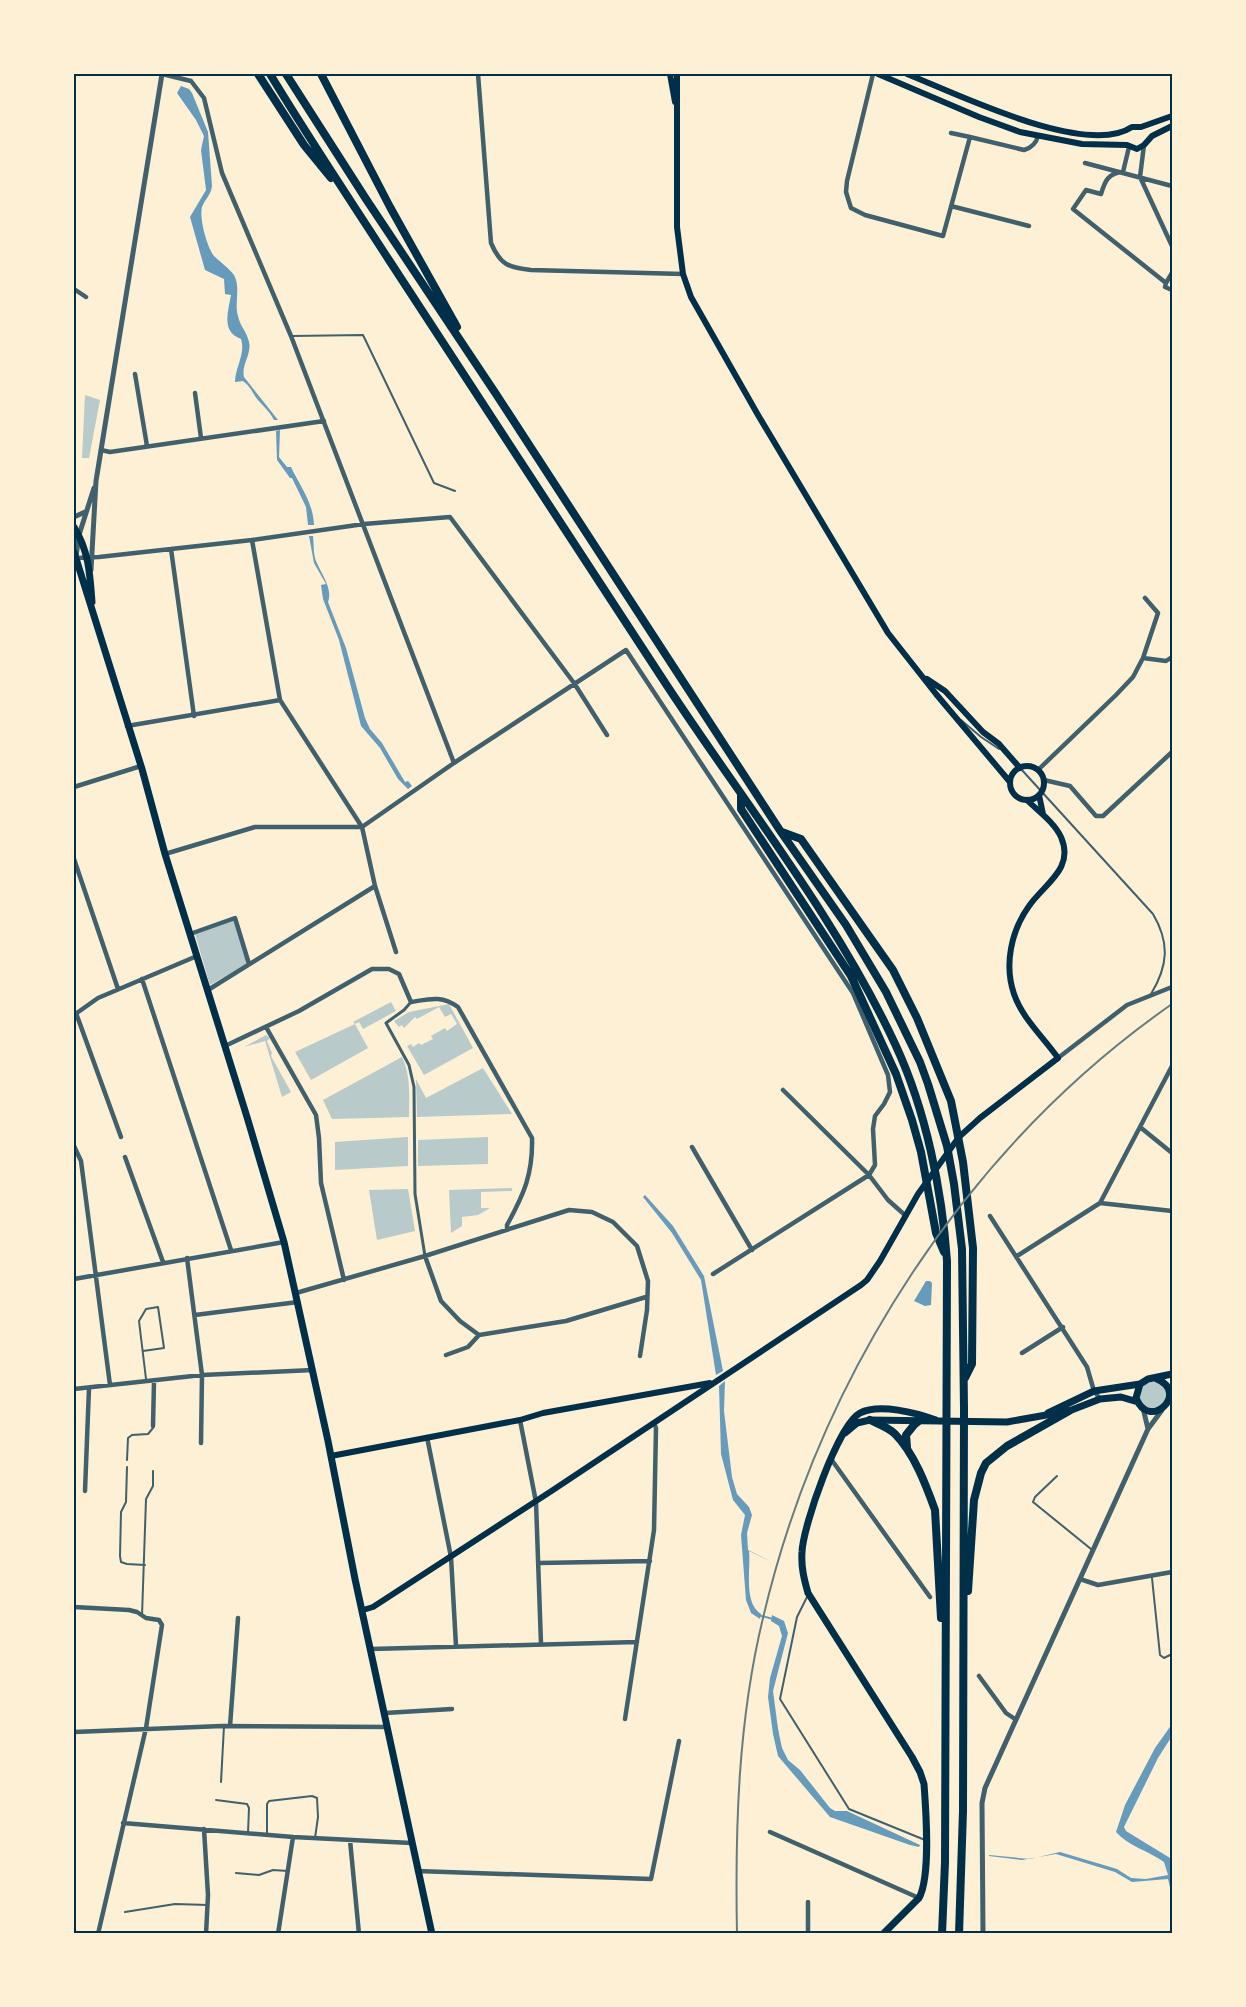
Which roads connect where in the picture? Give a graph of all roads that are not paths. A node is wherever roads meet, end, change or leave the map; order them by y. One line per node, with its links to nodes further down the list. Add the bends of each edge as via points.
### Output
1 (162, 74): 36 (street, via 191,81 204,98 222,173); 43 (street)
2 (258, 74): 27 (highway, via 304,145)
3 (270, 74): 27 (highway)
4 (285, 74): 39 (highway)
5 (321, 74): 39 (highway, via 390,207)
6 (478, 74): 31 (street, via 491,243 504,264 531,270)
7 (670, 74): 13 (main road)
8 (677, 74): 13 (main road)
9 (873, 74): 26 (street, via 847,181 851,208 943,236)
10 (878, 74): 18 (main road, via 1003,127)
11 (907, 74): 16 (main road, via 1050,128 1092,135)
12 (1173, 116): 15 (main road)
13 (678, 117): 31 (main road, via 677,228)
14 (1173, 126): 20 (main road)
15 (1141, 127): 16 (main road, via 1134,126); 20 (main road, via 1147,134)
16 (1126, 132): 21 (main road)
17 (951, 133): 19 (street)
18 (1038, 136): 19 (street, via 1024,150); 21 (main road, via 1082,144)
19 (970, 137): 26 (street)
20 (1145, 143): 21 (main road, via 1137,149); 24 (street)
21 (1128, 146): 23 (street)
22 (1085, 163): 23 (street)
23 (1123, 172): 24 (street); 32 (street, via 1108,177 1101,194 1086,190 1073,209)
24 (1140, 177): 25 (street); 29 (street)
25 (1173, 186)
26 (951, 206): 28 (street)
27 (358, 212): 74 (highway, via 674,697)
28 (1029, 226)
29 (1173, 246)
30 (1173, 273): 32 (street)
31 (683, 274): 59 (main road, via 701,317 830,537 888,633)
32 (1166, 282): 34 (street, via 1166,287)
33 (74, 289): 35 (street)
34 (1173, 290)
35 (86, 297)
36 (291, 336): 40 (street); 45 (lane, via 363,334 434,483)
37 (135, 374): 42 (street)
38 (195, 393): 41 (street)
39 (496, 394): 79 (highway)
40 (324, 421): 41 (street); 48 (street)
41 (201, 438): 42 (street)
42 (147, 446): 43 (street)
43 (101, 450): 44 (street)
44 (96, 480): 46 (street); 54 (street)
45 (455, 491)
46 (86, 511): 47 (street); 50 (street)
47 (74, 517)
48 (364, 524): 51 (street); 60 (street, via 450,517); 67 (street)
49 (74, 527): 50 (main road)
50 (79, 535): 53 (street); 54 (main road)
51 (252, 540): 52 (street); 61 (street)
52 (171, 549): 54 (street); 62 (street)
53 (75, 555): 54 (street); 56 (main road)
54 (90, 557): 56 (main road)
55 (1145, 598): 58 (street, via 1158,613)
56 (93, 615): 64 (main road)
57 (1173, 657): 58 (street, via 1166,661)
58 (1143, 658): 70 (street, via 1133,677)
59 (924, 676): 63 (main road); 69 (main road, via 945,691)
60 (574, 683): 65 (street); 67 (street); 105 (street, via 626,650 853,993 888,1076 890,1092 875,1116 875,1165)
61 (280, 700): 62 (street); 78 (street)
62 (194, 716): 64 (street)
63 (956, 716): 69 (lane); 72 (main road)
64 (127, 726): 68 (main road)
65 (607, 735)
66 (1173, 752): 71 (street, via 1103,816 1096,816 1070,786)
67 (454, 763): 78 (street)
68 (141, 766): 73 (street); 80 (main road)
69 (1020, 768): 70 (main road, via 1031,766); 72 (main road); 75 (lane)
70 (1038, 770): 71 (main road)
71 (1044, 780): 75 (main road)
72 (1011, 782): 76 (main road, via 1017,796)
73 (74, 787)
74 (741, 793): 117 (highway, via 741,809 851,976 896,1074 912,1119 936,1233); 117 (highway, via 854,968 906,1071 935,1167)
75 (1040, 793): 76 (main road); 77 (main road); 91 (lane, via 1132,890 1160,927 1164,968)
76 (1027, 800): 77 (main road)
77 (1043, 815): 96 (main road, via 1060,836 1064,858 1061,870 1021,918 1012,944 1010,969 1018,1004)
78 (362, 827): 80 (street, via 255,827); 82 (street)
79 (781, 831): 137 (highway, via 864,954 928,1084 951,1165 962,1249); 137 (highway, via 801,839 893,970 931,1051 955,1118 973,1248 972,1364)
80 (165, 854): 83 (main road)
81 (74, 859): 89 (street)
82 (375, 886): 84 (street); 86 (street)
83 (190, 933): 85 (main road); 86 (street, via 235,918)
84 (396, 952)
85 (197, 956): 87 (street); 90 (main road)
86 (249, 964): 90 (street)
87 (142, 979): 89 (street); 112 (street)
88 (1173, 987): 91 (street)
89 (118, 989): 93 (street, via 93,1000)
90 (208, 990): 95 (main road)
91 (1149, 997): 96 (street, via 1127,1005)
92 (411, 1002): 94 (street, via 399,974 389,969 372,969); 110 (street, via 447,999 458,1007 532,1138 529,1178); 114 (street, via 386,1023 409,1065 414,1088 415,1194)
93 (75, 1014): 100 (street)
94 (266, 1027): 95 (street); 122 (street, via 316,1115 321,1183)
95 (225, 1046): 111 (main road)
96 (1058, 1058): 108 (main road, via 959,1137)
97 (1173, 1066): 99 (street)
98 (783, 1090): 105 (street)
99 (1140, 1127): 103 (street); 106 (street)
100 (121, 1137)
101 (74, 1146): 120 (street, via 81,1161)
102 (692, 1147): 113 (street)
103 (1173, 1153)
104 (125, 1157): 118 (street)
105 (869, 1175): 108 (street); 113 (street)
106 (1100, 1203): 107 (street); 115 (street)
107 (1173, 1211)
108 (906, 1216): 140 (main road, via 867,1280)
109 (990, 1216): 115 (street)
110 (507, 1230): 114 (street); 124 (street, via 569,1210 592,1212 613,1222 637,1246 648,1281)
111 (284, 1242): 112 (street); 123 (main road)
112 (231, 1250): 116 (street)
113 (752, 1250): 119 (street)
114 (425, 1256): 122 (street); 128 (street, via 441,1301)
115 (1017, 1256): 127 (street)
116 (187, 1258): 118 (street); 126 (street)
117 (947, 1261): 194 (highway)
118 (164, 1262): 120 (street)
119 (713, 1274)
120 (94, 1275): 121 (street); 142 (street)
121 (74, 1279)
122 (344, 1280): 123 (street)
123 (296, 1293): 125 (main road)
124 (646, 1297): 128 (street, via 566,1321); 132 (street)
125 (298, 1302): 126 (street); 133 (main road)
126 (195, 1315): 135 (street)
127 (1063, 1327): 130 (street); 146 (street, via 1087,1367)
128 (479, 1335): 131 (street, via 468,1347)
129 (143, 1351): 129 (lane, via 139,1321 146,1309 158,1307 164,1348); 139 (lane)
130 (1022, 1353)
131 (446, 1355)
132 (640, 1356)
133 (313, 1370): 135 (street); 165 (main road)
134 (1173, 1374): 136 (main road)
135 (202, 1376): 138 (street); 163 (street)
136 (1157, 1378): 141 (main road); 147 (main road)
137 (964, 1380): 188 (highway)
138 (154, 1381): 139 (street); 159 (street)
139 (147, 1382): 142 (street)
140 (713, 1382): 144 (main road); 149 (main road)
141 (1140, 1384): 146 (main road); 150 (main road, via 1136,1393)
142 (110, 1385): 143 (street)
143 (89, 1388): 145 (street); 171 (street)
144 (685, 1388): 149 (street, via 689,1390); 154 (main road)
145 (74, 1389)
146 (1094, 1391): 148 (street); 153 (main road)
147 (1171, 1392): 151 (main road)
148 (1100, 1399): 150 (main road, via 1121,1397); 152 (main road)
149 (687, 1402): 158 (main road)
150 (1140, 1405): 151 (main road, via 1153,1412); 160 (street)
151 (1163, 1408): 160 (street)
152 (1069, 1411): 153 (main road); 188 (highway, via 1001,1450 981,1473 974,1500)
153 (1043, 1415): 156 (main road, via 1007,1422)
154 (520, 1420): 161 (main road); 172 (street)
155 (870, 1420): 157 (main road); 162 (main road, via 857,1423); 164 (highway, via 893,1432)
156 (936, 1420): 157 (main road); 162 (main road, via 900,1411 867,1411 850,1421)
157 (919, 1421): 164 (highway, via 906,1435)
158 (654, 1423): 172 (main road); 175 (street, via 654,1530)
159 (153, 1426): 167 (lane, via 149,1434 128,1438)
160 (1148, 1430): 173 (street)
161 (427, 1437): 165 (main road); 174 (street)
162 (840, 1440): 166 (main road)
163 (201, 1443)
164 (908, 1451): 194 (highway, via 935,1510)
165 (331, 1456): 184 (main road)
166 (831, 1459): 181 (main road, via 804,1537 802,1564); 182 (street)
167 (127, 1460)
168 (128, 1467): 177 (lane, via 120,1556 125,1564)
169 (153, 1471): 177 (lane, via 153,1485 146,1499)
170 (1058, 1476): 173 (lane, via 1033,1503)
171 (85, 1491)
172 (536, 1502): 174 (main road); 176 (street)
173 (1093, 1550): 180 (street)
174 (451, 1557): 184 (main road); 190 (street)
175 (650, 1561): 176 (street); 187 (street)
176 (539, 1563): 189 (street)
177 (145, 1565): 185 (lane)
178 (1173, 1572): 179 (street)
179 (1151, 1575): 180 (street, via 1098,1585); 192 (lane, via 1160,1655 1164,1658)
180 (1080, 1579): 198 (street)
181 (808, 1593): 215 (main road, via 920,1772 925,1798); 215 (lane, via 797,1617 780,1699 849,1809)
182 (930, 1597)
183 (74, 1607): 185 (street, via 129,1610)
184 (363, 1610): 191 (main road)
185 (142, 1616): 202 (street, via 160,1621 162,1627)
186 (238, 1618): 200 (street)
187 (637, 1642): 189 (street); 197 (street)
188 (963, 1643): 232 (highway)
189 (541, 1644): 190 (street)
190 (456, 1646): 191 (street)
191 (371, 1649): 196 (main road)
192 (1173, 1654)
193 (979, 1676): 198 (street, via 1009,1717)
194 (945, 1701): 231 (highway)
195 (452, 1709): 196 (street)
196 (386, 1713): 201 (main road)
197 (625, 1719)
198 (1015, 1719): 233 (street, via 982,1798)
199 (224, 1726): 200 (street); 202 (street); 205 (lane)
200 (230, 1726): 201 (street)
201 (388, 1727): 216 (main road)
202 (146, 1728): 203 (street); 207 (street)
203 (74, 1732)
204 (679, 1741): 218 (street, via 651,1879)
205 (221, 1782)
206 (216, 1800): 210 (lane, via 248,1805)
207 (123, 1823): 208 (street); 224 (street)
208 (204, 1829): 210 (street); 222 (street)
209 (770, 1832): 220 (street)
210 (248, 1833): 211 (street)
211 (267, 1834): 212 (street); 213 (lane, via 269,1800 312,1796 317,1798 319,1807)
212 (293, 1837): 213 (street); 217 (street)
213 (315, 1838): 214 (street)
214 (350, 1840): 216 (street); 227 (street)
215 (925, 1840): 220 (main road, via 926,1871)
216 (411, 1843): 218 (main road)
217 (288, 1871): 219 (lane); 226 (street)
218 (417, 1871): 228 (main road)
219 (236, 1873)
220 (919, 1898): 230 (main road)
221 (808, 1902): 229 (street)
222 (208, 1905): 223 (lane, via 175,1904); 225 (street)
223 (124, 1912)
224 (98, 1934)
225 (206, 1934)
226 (278, 1934)
227 (359, 1934)
228 (432, 1934)
229 (808, 1934)
230 (883, 1934)
231 (942, 1934)
232 (959, 1934)
233 (983, 1934)

